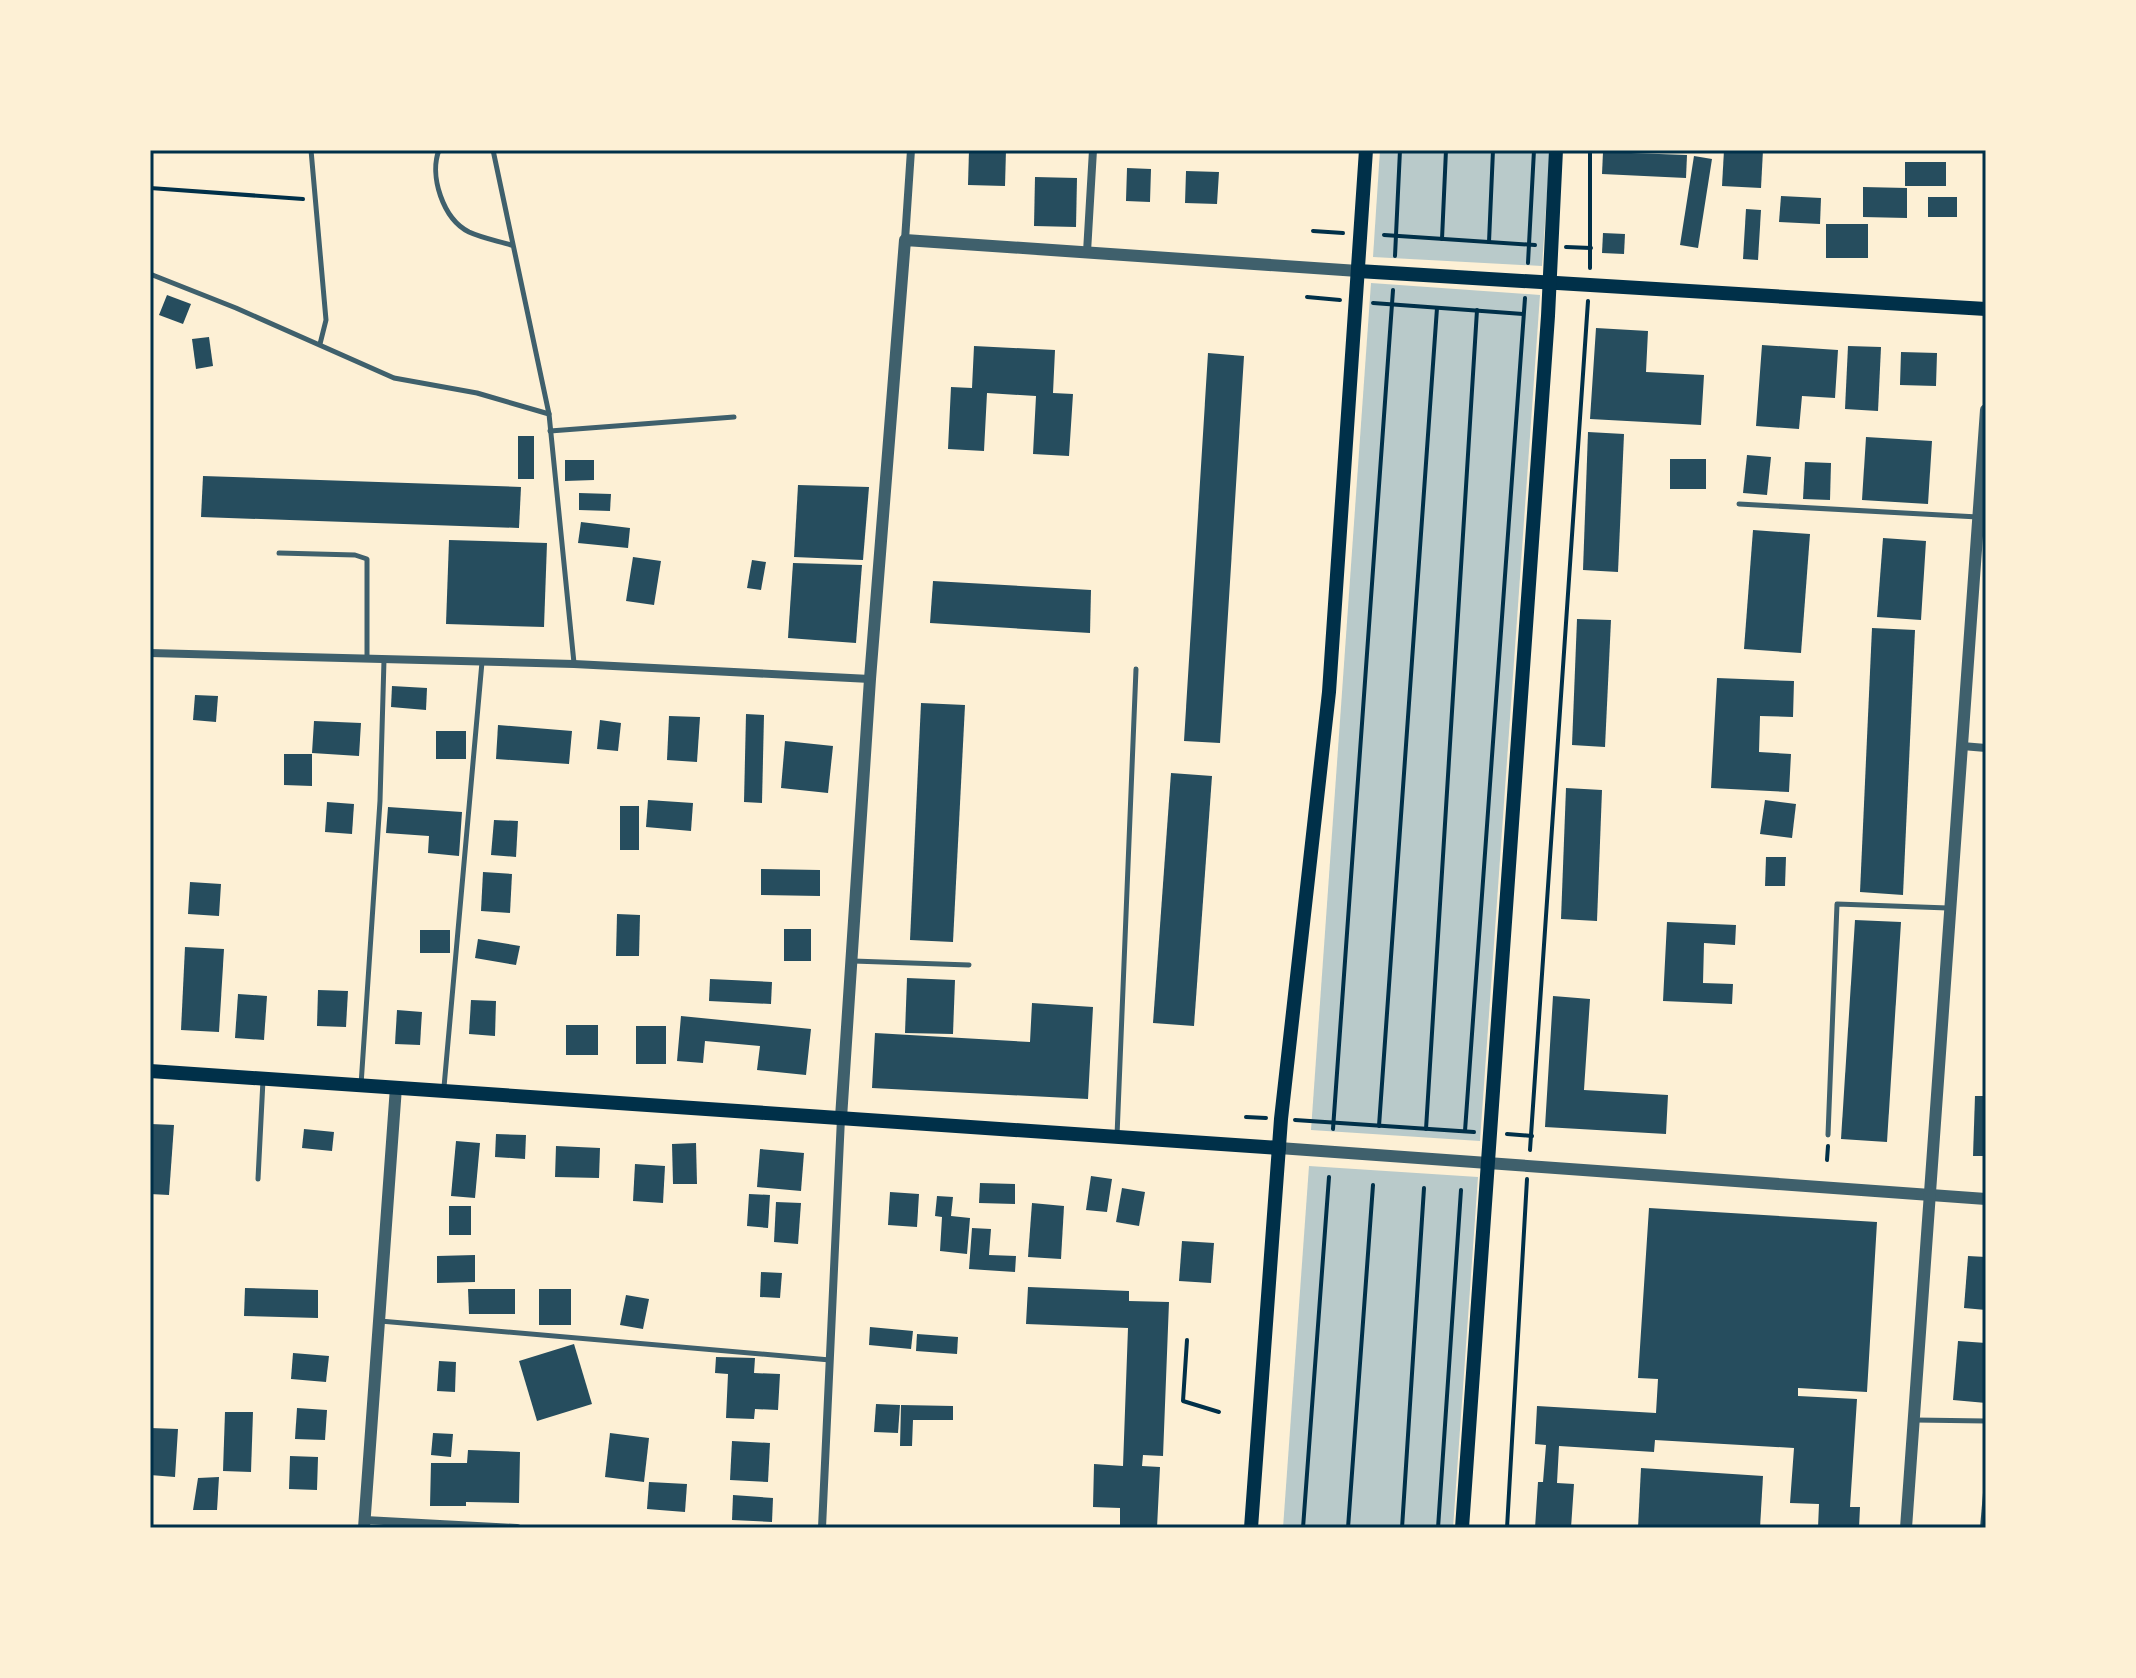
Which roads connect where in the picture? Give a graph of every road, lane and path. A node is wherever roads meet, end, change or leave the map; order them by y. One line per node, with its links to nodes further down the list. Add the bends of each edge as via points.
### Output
1 (311, 150): 14 (lane)
2 (439, 150): 23 (lane, via 438,188 449,212 467,231)
3 (493, 150): 23 (lane)
4 (911, 150): 20 (street)
5 (1093, 150): 27 (street)
6 (1366, 150): 30 (main road)
7 (1400, 150): 18 (path)
8 (1446, 150): 19 (path)
9 (1493, 150): 21 (path)
10 (1534, 150): 22 (path)
11 (1556, 150): 32 (main road)
12 (1590, 150): 26 (path)
13 (150, 188): 14 (path)
14 (315, 200): 43 (lane, via 326,320)
15 (1313, 231): 16 (path)
16 (1343, 233)
17 (1384, 235): 18 (path)
18 (1396, 236): 19 (path); 28 (path)
19 (1442, 239): 21 (path)
20 (905, 240): 27 (street); 58 (street)
21 (1489, 242): 22 (path)
22 (1529, 244): 24 (path); 29 (path)
23 (511, 245): 45 (lane)
24 (1541, 245)
25 (1566, 247): 26 (path)
26 (1591, 248): 33 (path)
27 (1087, 252): 30 (street)
28 (1395, 256)
29 (1528, 264)
30 (1358, 271): 32 (main road); 37 (main road)
31 (150, 274): 43 (lane)
32 (1550, 281): 33 (main road); 77 (main road)
33 (1589, 284): 40 (main road); 79 (path)
34 (1393, 288): 38 (path)
35 (1525, 296): 42 (path)
36 (1307, 297): 37 (path)
37 (1354, 301): 38 (path); 71 (main road, via 1329,692)
38 (1392, 304): 39 (path); 72 (path)
39 (1437, 308): 41 (path); 73 (path)
40 (1986, 309)
41 (1477, 310): 42 (path); 75 (path)
42 (1524, 314): 76 (path)
43 (320, 344): 45 (lane, via 394,378 477,393)
44 (1986, 410): 49 (street)
45 (549, 414): 47 (lane)
46 (734, 417): 47 (lane)
47 (550, 431): 56 (lane)
48 (1739, 504): 49 (lane)
49 (1978, 518): 50 (street)
50 (1981, 539): 59 (street)
51 (279, 553): 53 (lane, via 367,559)
52 (150, 653): 53 (street)
53 (367, 659): 54 (street)
54 (384, 659): 55 (street); 66 (lane)
55 (482, 662): 56 (street); 68 (lane)
56 (574, 664): 58 (street)
57 (1136, 669): 80 (lane)
58 (870, 679): 62 (street)
59 (1962, 746): 60 (street); 61 (street)
60 (1986, 748)
61 (1951, 908): 78 (lane, via 1837,904); 89 (street)
62 (852, 961): 63 (lane); 70 (street)
63 (969, 965)
64 (150, 1071): 65 (main road)
65 (263, 1079): 66 (main road); 85 (lane)
66 (361, 1085): 67 (main road)
67 (396, 1087): 68 (main road); 91 (street)
68 (443, 1091): 70 (main road)
69 (1246, 1117): 71 (path)
70 (841, 1118): 80 (main road); 93 (street)
71 (1281, 1119): 72 (path); 81 (main road)
72 (1334, 1123): 73 (path); 74 (path)
73 (1379, 1126): 75 (path)
74 (1333, 1129)
75 (1426, 1129): 76 (path)
76 (1465, 1131): 77 (path)
77 (1489, 1133): 79 (path); 82 (main road)
78 (1828, 1135)
79 (1532, 1136): 83 (path)
80 (1117, 1137): 81 (main road)
81 (1279, 1148): 82 (street); 100 (main road)
82 (1487, 1163): 83 (street); 105 (main road)
83 (1529, 1166): 89 (street); 106 (path)
84 (1329, 1177): 101 (path)
85 (258, 1179)
86 (1373, 1185): 102 (path)
87 (1424, 1188): 103 (path)
88 (1461, 1190): 104 (path)
89 (1931, 1195): 90 (street); 95 (street)
90 (1986, 1199)
91 (379, 1321): 93 (lane); 97 (street)
92 (1187, 1340): 94 (path, via 1183,1401)
93 (830, 1360): 99 (street)
94 (1219, 1412)
95 (1914, 1420): 96 (lane); 107 (street)
96 (1986, 1421)
97 (364, 1524): 98 (street)
98 (517, 1528)
99 (822, 1528)
100 (1251, 1528)
101 (1303, 1528)
102 (1348, 1528)
103 (1402, 1528)
104 (1438, 1528)
105 (1462, 1528)
106 (1507, 1528)
107 (1906, 1528)

